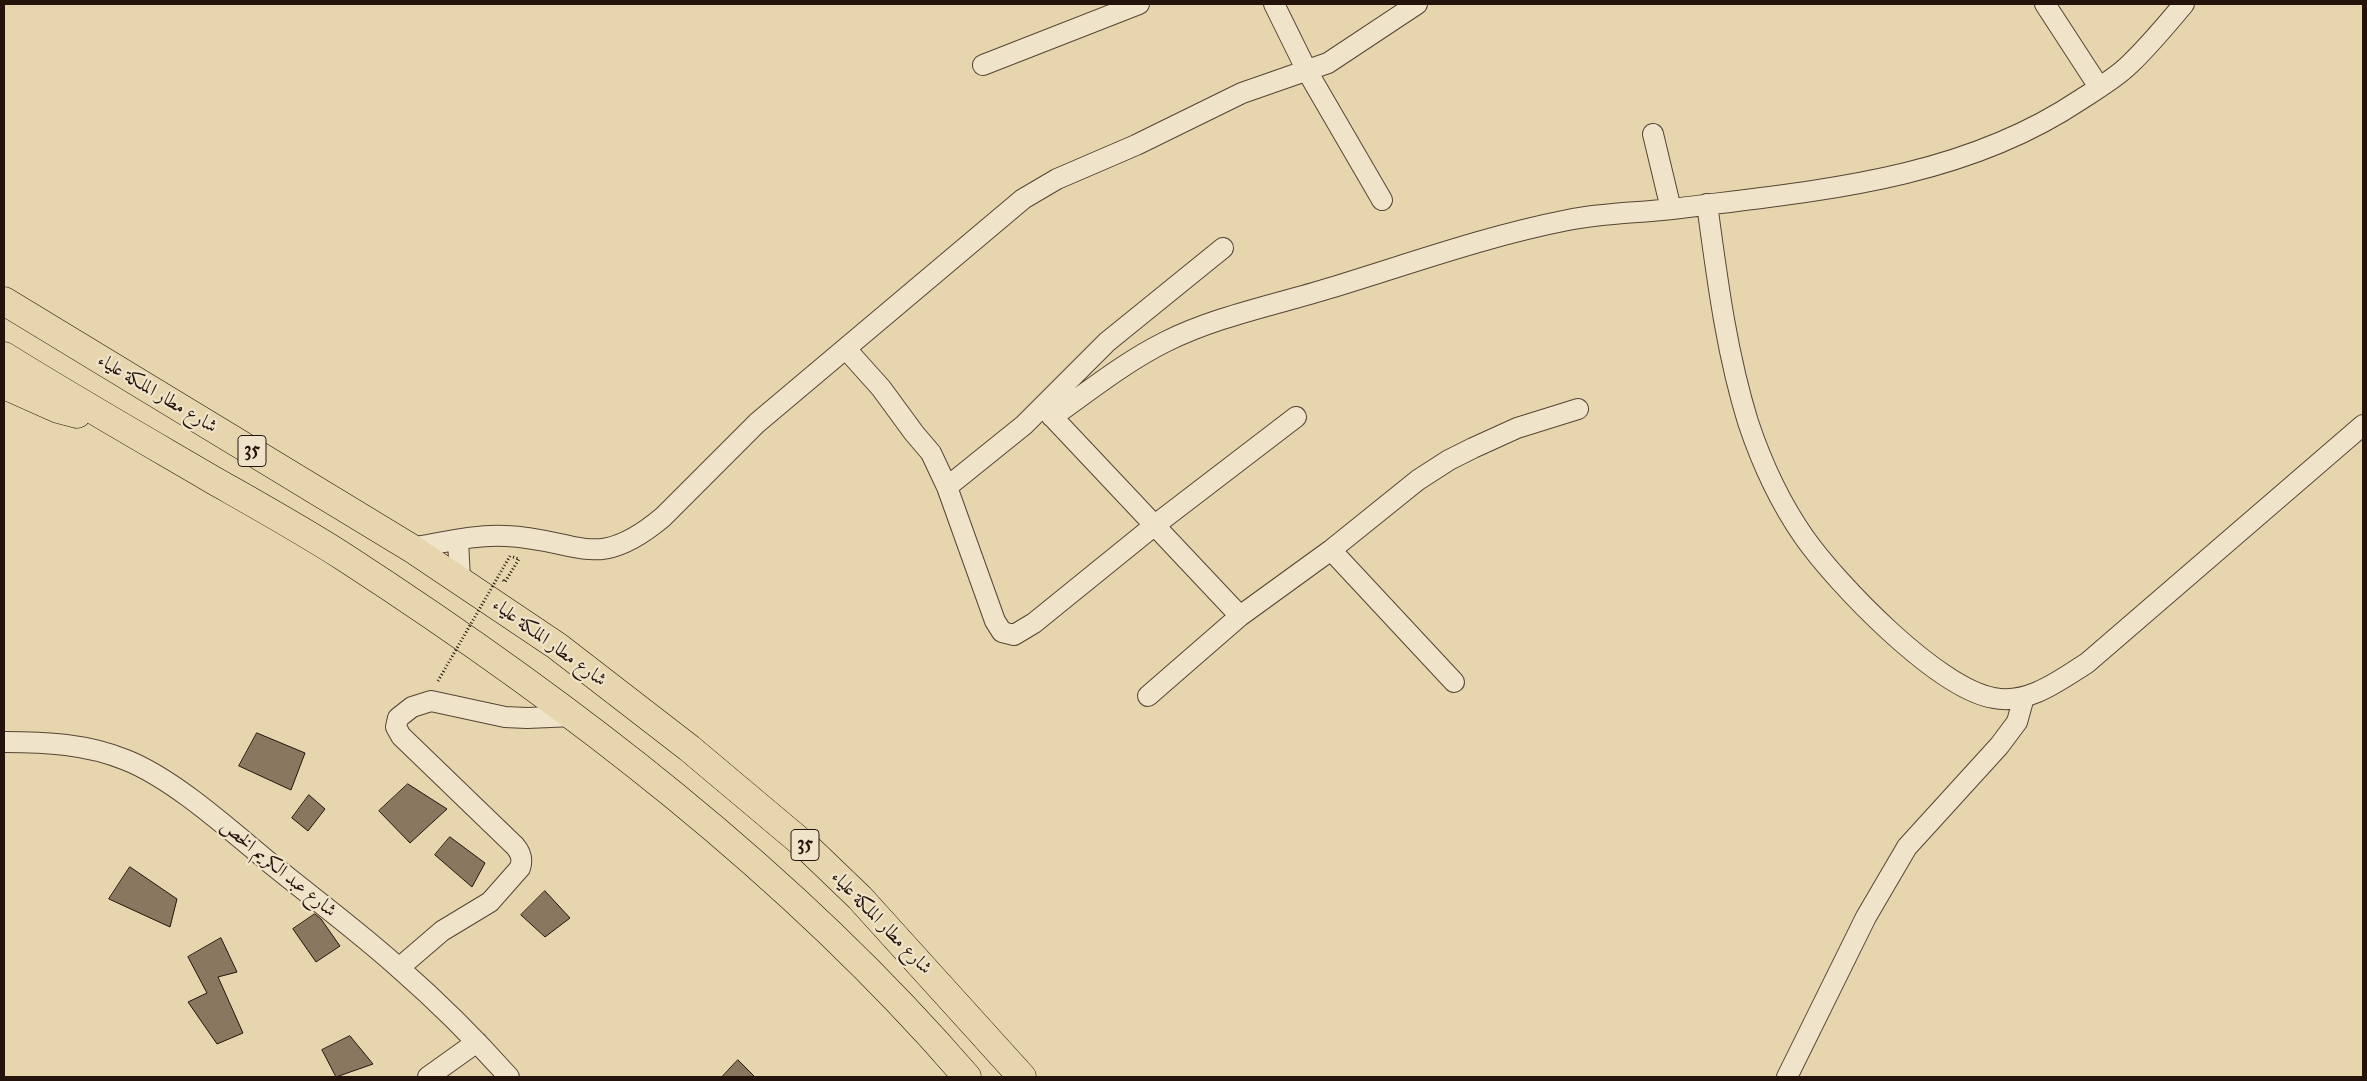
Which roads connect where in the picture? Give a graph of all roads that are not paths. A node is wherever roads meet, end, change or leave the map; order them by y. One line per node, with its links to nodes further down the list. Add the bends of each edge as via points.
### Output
1 (1139, 4): 6 (street)
2 (1274, 4): 7 (street)
3 (1417, 4): 7 (street, via 1328,63)
4 (2045, 4): 8 (street)
5 (2184, 4): 8 (street, via 2129,65)
6 (983, 65)
7 (1307, 71): 10 (street); 15 (street, via 1242,93 1039,189 1005,213)
8 (2099, 87): 11 (street, via 2053,118 2010,139 1922,171 1816,191)
9 (1653, 134): 12 (street)
10 (1382, 200)
11 (1708, 204): 12 (street); 33 (street, via 1720,303 1749,423 1772,478 1803,536 1854,596 1928,664 1965,689 1995,699)
12 (1671, 209): 19 (street, via 1572,219 1487,238 1213,322 1144,354)
13 (1223, 248): 19 (street, via 1107,342)
14 (4, 301): 26 (highway, شارع مطار الملكة علياء / 35)
15 (846, 349): 23 (street, via 882,388 931,453); 25 (street, via 750,428 663,517 623,545 582,550 506,536)
16 (4, 356): 21 (highway, 35)
17 (4, 385): 21 (highway, 35, via 58,409)
18 (1578, 409): 27 (street, via 1518,428 1449,460 1418,480)
19 (1047, 412): 23 (street); 24 (street)
20 (1296, 417): 24 (street)
21 (116, 424): 31 (highway, 35, via 342,556)
22 (2363, 425): 33 (street, via 2086,663 2049,687)
23 (947, 487): 24 (street, via 995,621 1008,635 1018,633 1034,622)
24 (1155, 525): 29 (street)
25 (458, 540): 26 (street); 28 (street)
26 (411, 548): 28 (highway, شارع مطار الملكة علياء / 35)
27 (1331, 550): 29 (street); 30 (street)
28 (460, 579): 42 (highway, شارع مطار الملكة علياء / 35, via 640,709 808,848 866,905)
29 (1240, 616): 32 (street)
30 (1454, 682)
31 (532, 685): 34 (highway, 35); 35 (street, via 534,698)
32 (1148, 696)
33 (2024, 697): 43 (street, via 2017,722 1999,746 1902,854 1866,917)
34 (574, 716): 35 (street); 41 (highway, 35, via 713,829 848,951)
35 (516, 718): 37 (street, via 431,701 412,707 398,718 396,727 401,736 515,846 522,862 490,902 442,931)
36 (4, 742): 37 (street, شارع عبد الكريم الخص, via 70,745 126,760 152,773 221,823)
37 (399, 968): 38 (street, شارع عبد الكريم الخص)
38 (477, 1042): 39 (street); 40 (street, شارع عبد الكريم الخص)
39 (428, 1077)
40 (509, 1077)
41 (967, 1077)
42 (1022, 1077)
43 (1787, 1077)

